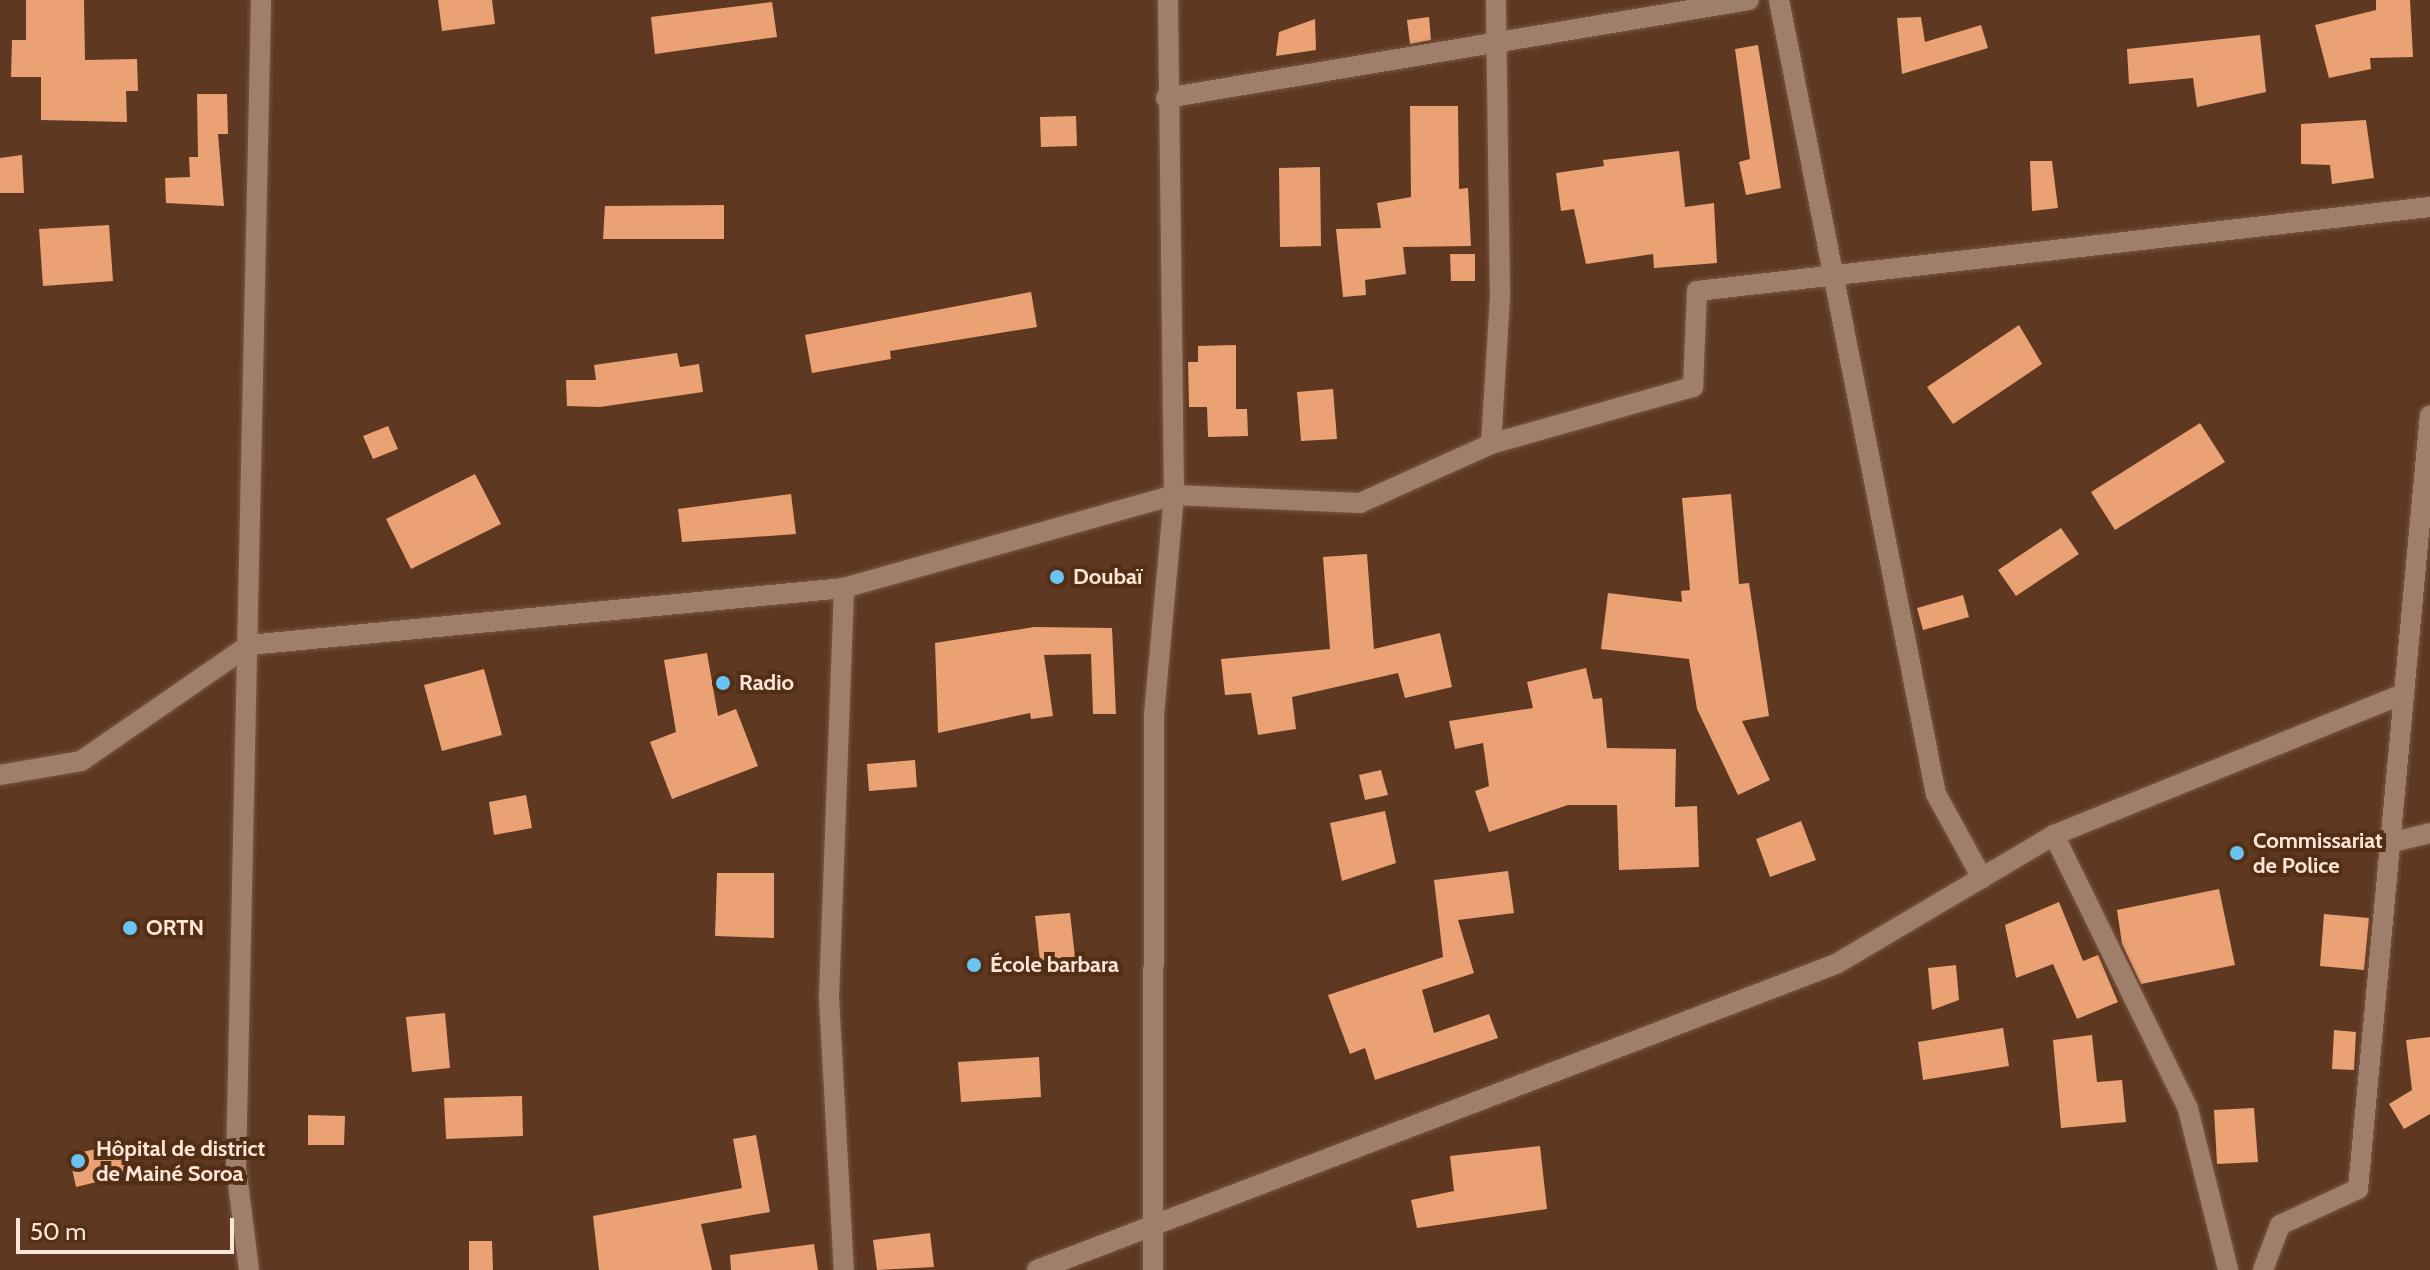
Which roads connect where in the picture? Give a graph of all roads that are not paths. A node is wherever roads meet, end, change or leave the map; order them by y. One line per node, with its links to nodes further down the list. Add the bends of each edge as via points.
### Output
1 (261, 0): 14 (street)
2 (1168, 0): 7 (street)
3 (1496, 0): 6 (street)
4 (1749, 0): 6 (street)
5 (1779, 0): 9 (street)
6 (1495, 45): 7 (street); 11 (street, via 1500,296)
7 (1166, 98): 12 (street)
8 (2430, 207): 9 (street)
9 (1830, 275): 11 (street, via 1697,291 1693,387); 20 (street, via 1936,794)
10 (2430, 415): 15 (street)
11 (1491, 444): 12 (street, via 1360,503)
12 (1174, 495): 13 (street); 21 (street, via 1154,715)
13 (844, 588): 14 (street); 23 (street, via 829,997)
14 (249, 645): 16 (street, via 81,761); 22 (street, via 236,1167)
15 (2400, 695): 18 (street); 19 (street)
16 (0, 775)
17 (2430, 833): 19 (street)
18 (2054, 835): 20 (street); 26 (street, via 2188,1109)
19 (2394, 842): 27 (street, via 2358,1189 2280,1225)
20 (1982, 878): 21 (street, via 1836,964)
21 (1155, 1227): 24 (street); 25 (street)
22 (249, 1270)
23 (844, 1270)
24 (1037, 1270)
25 (1153, 1270)
26 (2228, 1270)
27 (2263, 1270)

